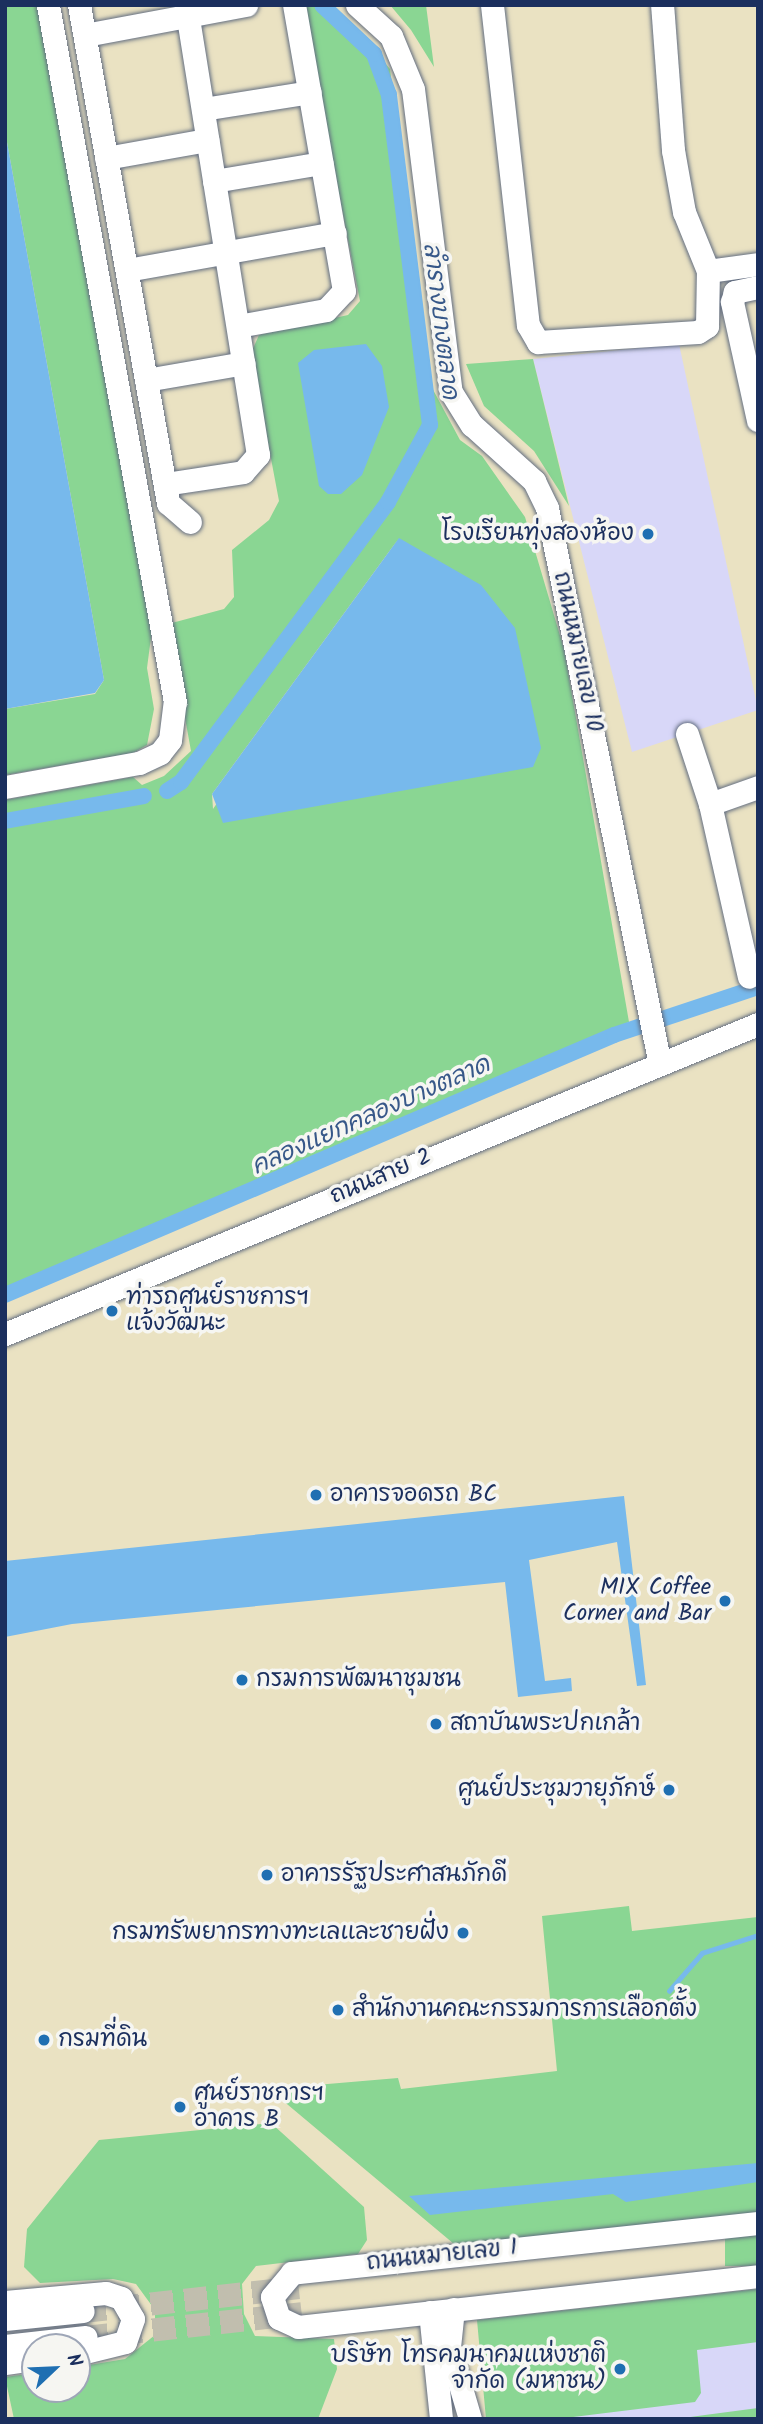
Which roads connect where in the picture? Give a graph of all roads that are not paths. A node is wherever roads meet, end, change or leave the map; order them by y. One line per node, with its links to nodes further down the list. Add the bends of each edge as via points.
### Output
1 (48, 5): 29 (street, via 175,702 170,740 160,753 139,763)
2 (79, 5): 9 (street)
3 (246, 5): 8 (street)
4 (294, 5): 10 (street)
5 (357, 5): 34 (street, ถนนหมายเลข 10, via 391,36 413,89 451,393 472,425 534,481 547,508)
6 (492, 5): 20 (street, via 531,336 538,342 698,332 709,317)
7 (662, 5): 20 (street, via 673,150 687,223)
8 (187, 10): 9 (street); 11 (street)
9 (85, 35): 13 (street)
10 (310, 92): 11 (street); 14 (street)
11 (202, 109): 12 (street)
12 (208, 140): 13 (street); 15 (street)
13 (106, 158): 19 (street)
14 (322, 163): 15 (street); 16 (street)
15 (214, 180): 17 (street)
16 (335, 233): 17 (street); 22 (street, via 344,288 336,305)
17 (226, 251): 19 (street); 22 (street)
18 (758, 264): 20 (street)
19 (127, 270): 24 (street)
20 (708, 271)
21 (751, 287): 25 (street, via 732,302)
22 (238, 326): 23 (street)
23 (244, 363): 24 (street); 26 (street, via 258,452 254,464 241,472)
24 (146, 380): 26 (street)
25 (758, 420)
26 (165, 484): 27 (street, via 168,503)
27 (190, 522)
28 (687, 734): 31 (street)
29 (5, 787)
30 (758, 787): 31 (street)
31 (710, 804): 32 (street)
32 (749, 977)
33 (758, 1024): 34 (street, ถนนสาย 2)
34 (659, 1060): 35 (street, ถนนสาย 2)
35 (5, 1334)
36 (758, 2223): 37 (street, ถนนหมายเลข 1)
37 (724, 2227): 40 (street, ถนนหมายเลข 1, via 589,2254); 44 (street, ถนนหมายเลข 1, via 292,2273 274,2288 275,2312 290,2326)
38 (758, 2276): 39 (street, ถนนหมายเลข 1)
39 (732, 2278): 42 (street, ถนนหมายเลข 1); 45 (street, ถนนหมายเลข 1, via 591,2280)
40 (299, 2287)
41 (8, 2307): 43 (street); 46 (street, via 106,2293 121,2298 133,2319 125,2342)
42 (453, 2309): 44 (street, ถนนหมายเลข 1); 48 (street, via 449,2347)
43 (83, 2311)
44 (430, 2312): 47 (street)
45 (302, 2313)
46 (91, 2345)
47 (438, 2388): 48 (street, via 443,2376 453,2375); 49 (street)
48 (469, 2407)
49 (441, 2419)

